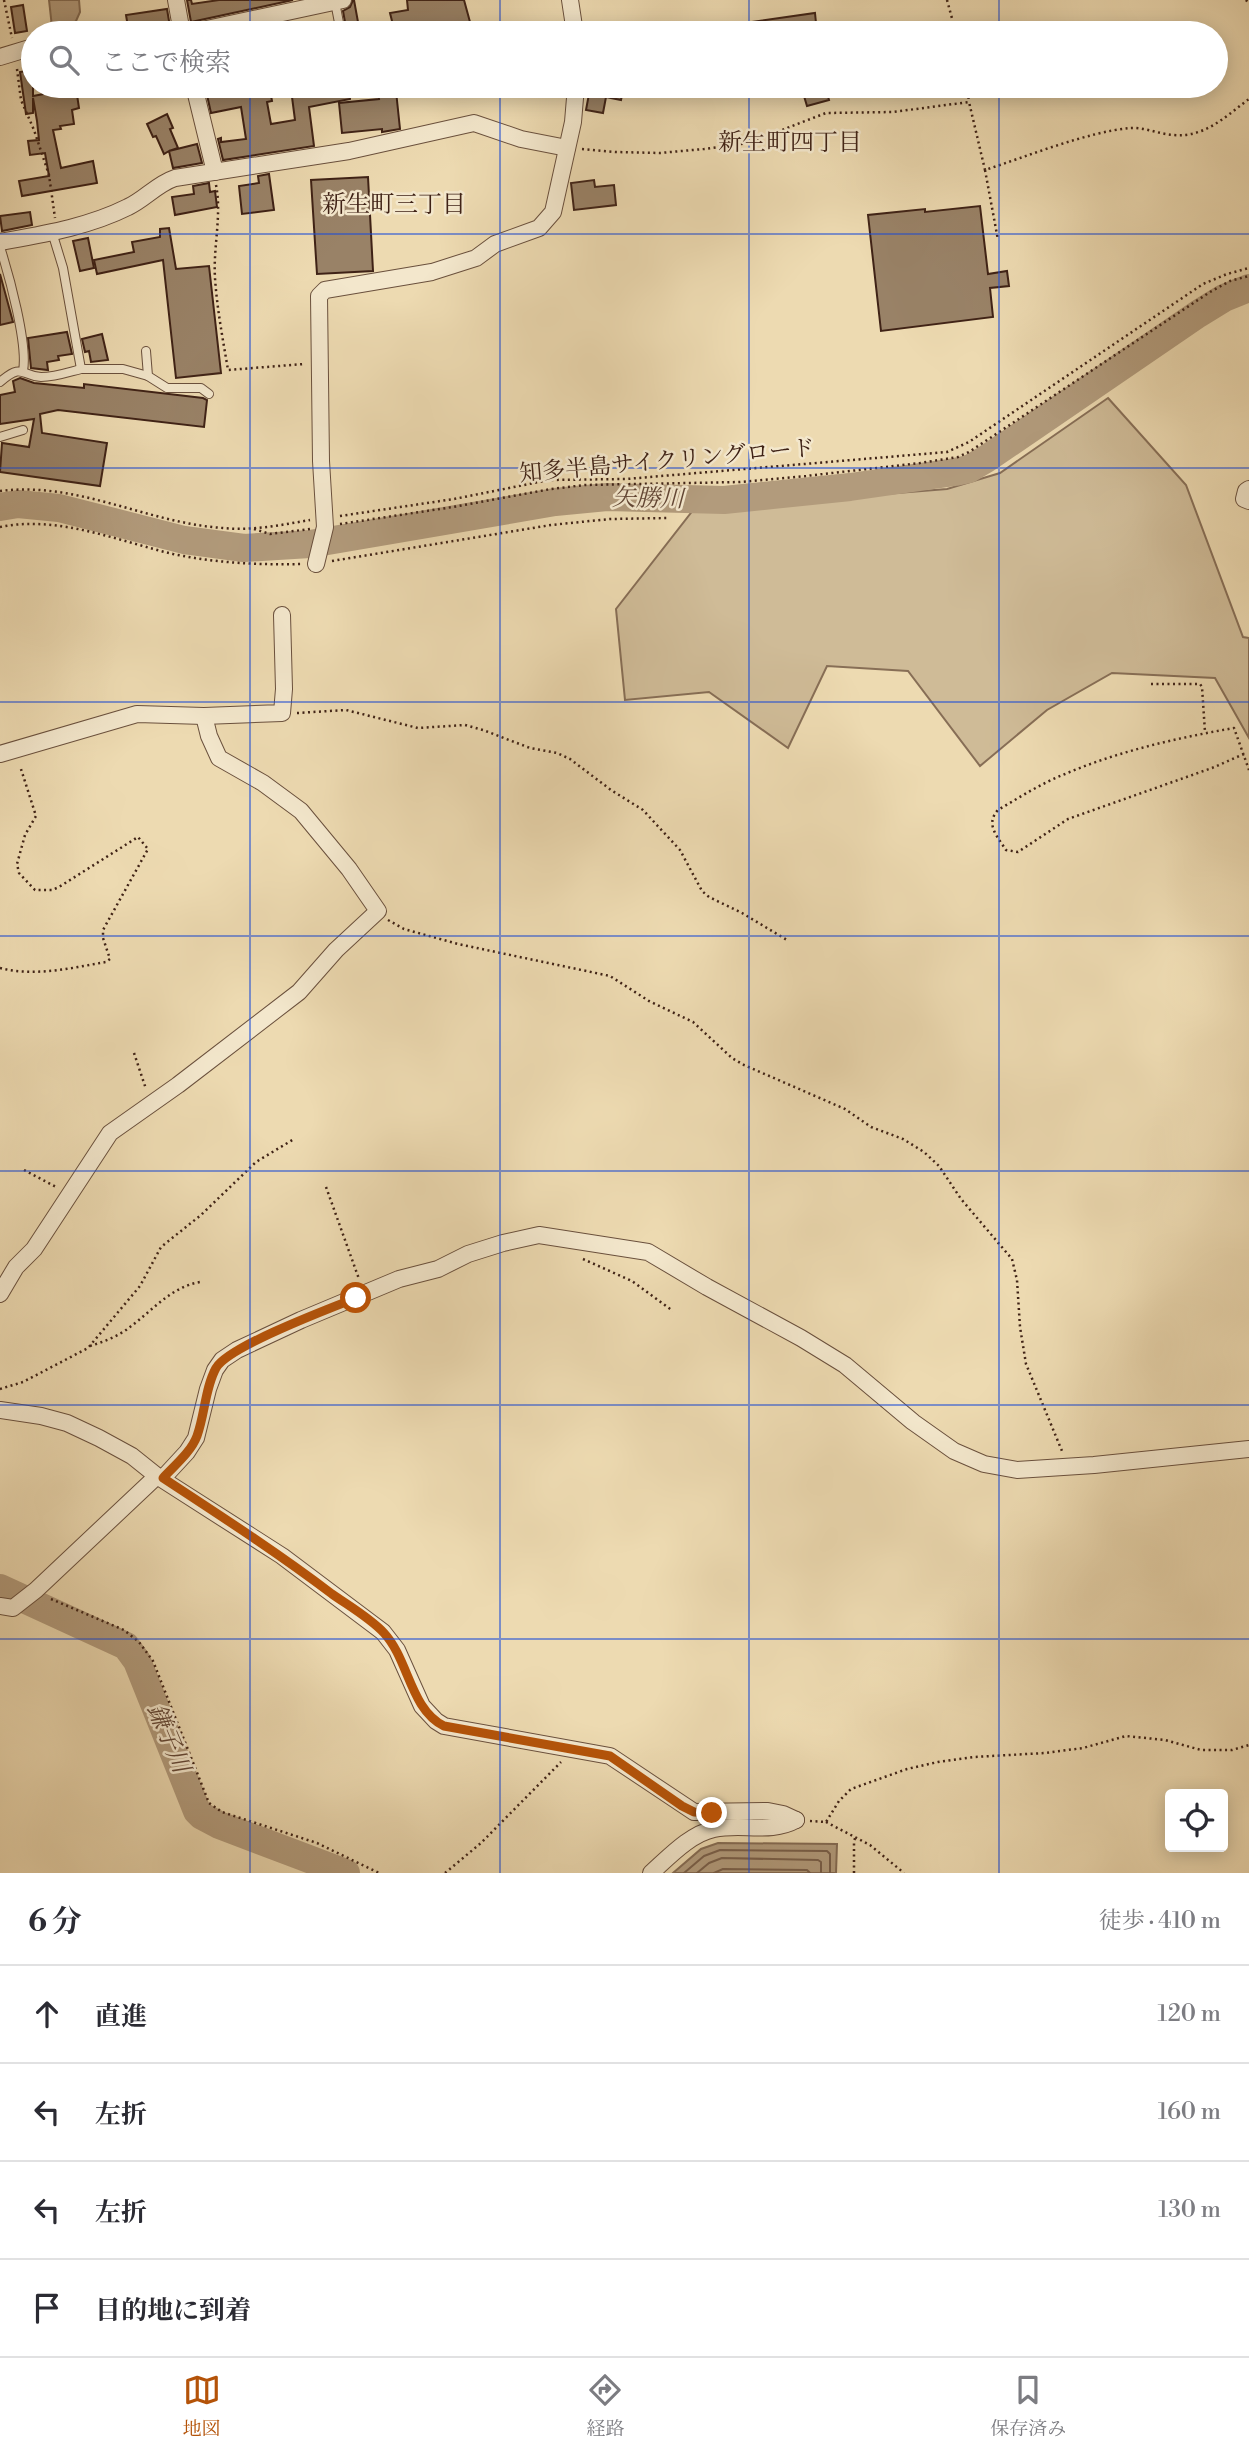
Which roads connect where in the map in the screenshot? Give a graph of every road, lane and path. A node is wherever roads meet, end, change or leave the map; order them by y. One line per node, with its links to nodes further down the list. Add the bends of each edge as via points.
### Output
1 (4, 0): 13 (path)
2 (176, 0): 8 (street)
3 (570, 0): 11 (street)
4 (947, 0): 12 (path)
5 (1246, 0): 7 (path)
6 (335, 1): 9 (street); 10 (lane)
7 (1249, 4)
8 (180, 21)
9 (243, 21)
10 (339, 21)
11 (573, 21)
12 (953, 21)
13 (7, 55): 22 (path, via 49,175)
14 (197, 98): 21 (street)
15 (575, 98): 19 (street)
16 (969, 98): 18 (path)
17 (1249, 99): 20 (path, via 1212,128 1188,135 1132,127)
18 (970, 102): 19 (path, via 893,112 826,113 748,143 704,149 660,153); 20 (path)
19 (567, 148): 21 (street, via 474,123 349,151); 28 (street, via 553,212 539,228 495,244 476,258 432,272 325,290 319,296)
20 (985, 170): 23 (path)
21 (215, 172): 22 (street, via 166,181 97,221); 28 (path, via 215,277 228,370)
22 (55, 232): 24 (street); 29 (lane)
23 (998, 240)
24 (0, 244): 30 (lane, via 23,349)
25 (1249, 268): 39 (path, 知多半島サイクリングロード, via 1203,284 947,452 626,479 549,481)
26 (1249, 276): 39 (path, via 1209,292 958,457 740,482 574,486)
27 (146, 351): 31 (lane)
28 (319, 364): 39 (street)
29 (81, 369): 30 (lane, via 38,377); 31 (lane, via 123,369)
30 (23, 371): 32 (lane)
31 (148, 376): 33 (lane, via 167,388 201,387)
32 (0, 382)
33 (209, 394)
34 (23, 430): 35 (lane)
35 (0, 437)
36 (1249, 489): 38 (street, via 1244,499)
37 (0, 491): 40 (path, 知多半島サイクリングロード, via 57,490 188,523)
38 (1249, 501)
39 (324, 526): 40 (path, 知多半島サイクリングロード); 40 (path, via 270,534); 41 (street)
40 (253, 528)
41 (316, 564)
42 (282, 615): 44 (street)
43 (1152, 684): 46 (path, via 1200,684)
44 (282, 713): 45 (street); 51 (path, via 346,710 418,728 465,725 557,753 643,810 680,850 709,897)
45 (204, 716): 47 (street, via 137,714); 50 (street, via 219,758 300,811)
46 (1205, 733): 48 (path, via 1234,728); 48 (path, via 1150,745 1065,774 998,810 990,823 1006,850 1018,852 1068,819)
47 (5, 753): 52 (path, via 18,761 36,816 17,864 29,887 43,891 59,887 138,837 148,849 103,930 110,959 40,972)
48 (1244, 754): 49 (path)
49 (1249, 770)
50 (378, 911): 54 (street, via 299,992); 68 (path, via 418,933 610,976 693,1022 732,1058 845,1109 924,1152 1012,1259 1026,1364 1060,1445)
51 (788, 940)
52 (0, 968)
53 (134, 1053): 54 (path)
54 (151, 1104): 58 (street, via 110,1133)
55 (294, 1139): 64 (path, via 256,1162 161,1247 140,1286)
56 (24, 1170): 58 (path)
57 (326, 1187): 62 (path)
58 (70, 1195): 61 (street)
59 (576, 1256): 63 (path, via 632,1281)
60 (200, 1282): 64 (path, via 176,1290 127,1329)
61 (0, 1294)
62 (365, 1295): 68 (street, via 468,1254 539,1235 648,1252 845,1365 954,1451 984,1464 1017,1470); 69 (street, via 301,1320 222,1360 208,1389 196,1438)
63 (673, 1311)
64 (89, 1346): 65 (path, via 23,1382)
65 (0, 1389)
66 (0, 1410): 69 (street, via 67,1423 132,1456)
67 (1249, 1449): 68 (street)
68 (1063, 1467)
69 (160, 1477): 70 (street); 73 (street, via 282,1556 383,1632 397,1650 422,1706 436,1721)
70 (36, 1590): 71 (street, via 13,1608); 77 (path, via 124,1630 139,1642 153,1661 209,1803 222,1812 317,1843)
71 (0, 1606)
72 (1249, 1745): 75 (path, via 1201,1750 1126,1736 1058,1752 938,1762 851,1789)
73 (563, 1747): 74 (street, via 610,1756 694,1812 768,1811); 78 (path, via 561,1764)
74 (796, 1820): 75 (path); 79 (street, via 783,1827 714,1829 700,1834)
75 (826, 1822): 76 (path)
76 (856, 1836): 80 (path); 81 (path)
77 (379, 1873)
78 (445, 1873)
79 (650, 1873)
80 (854, 1873)
81 (904, 1873)

